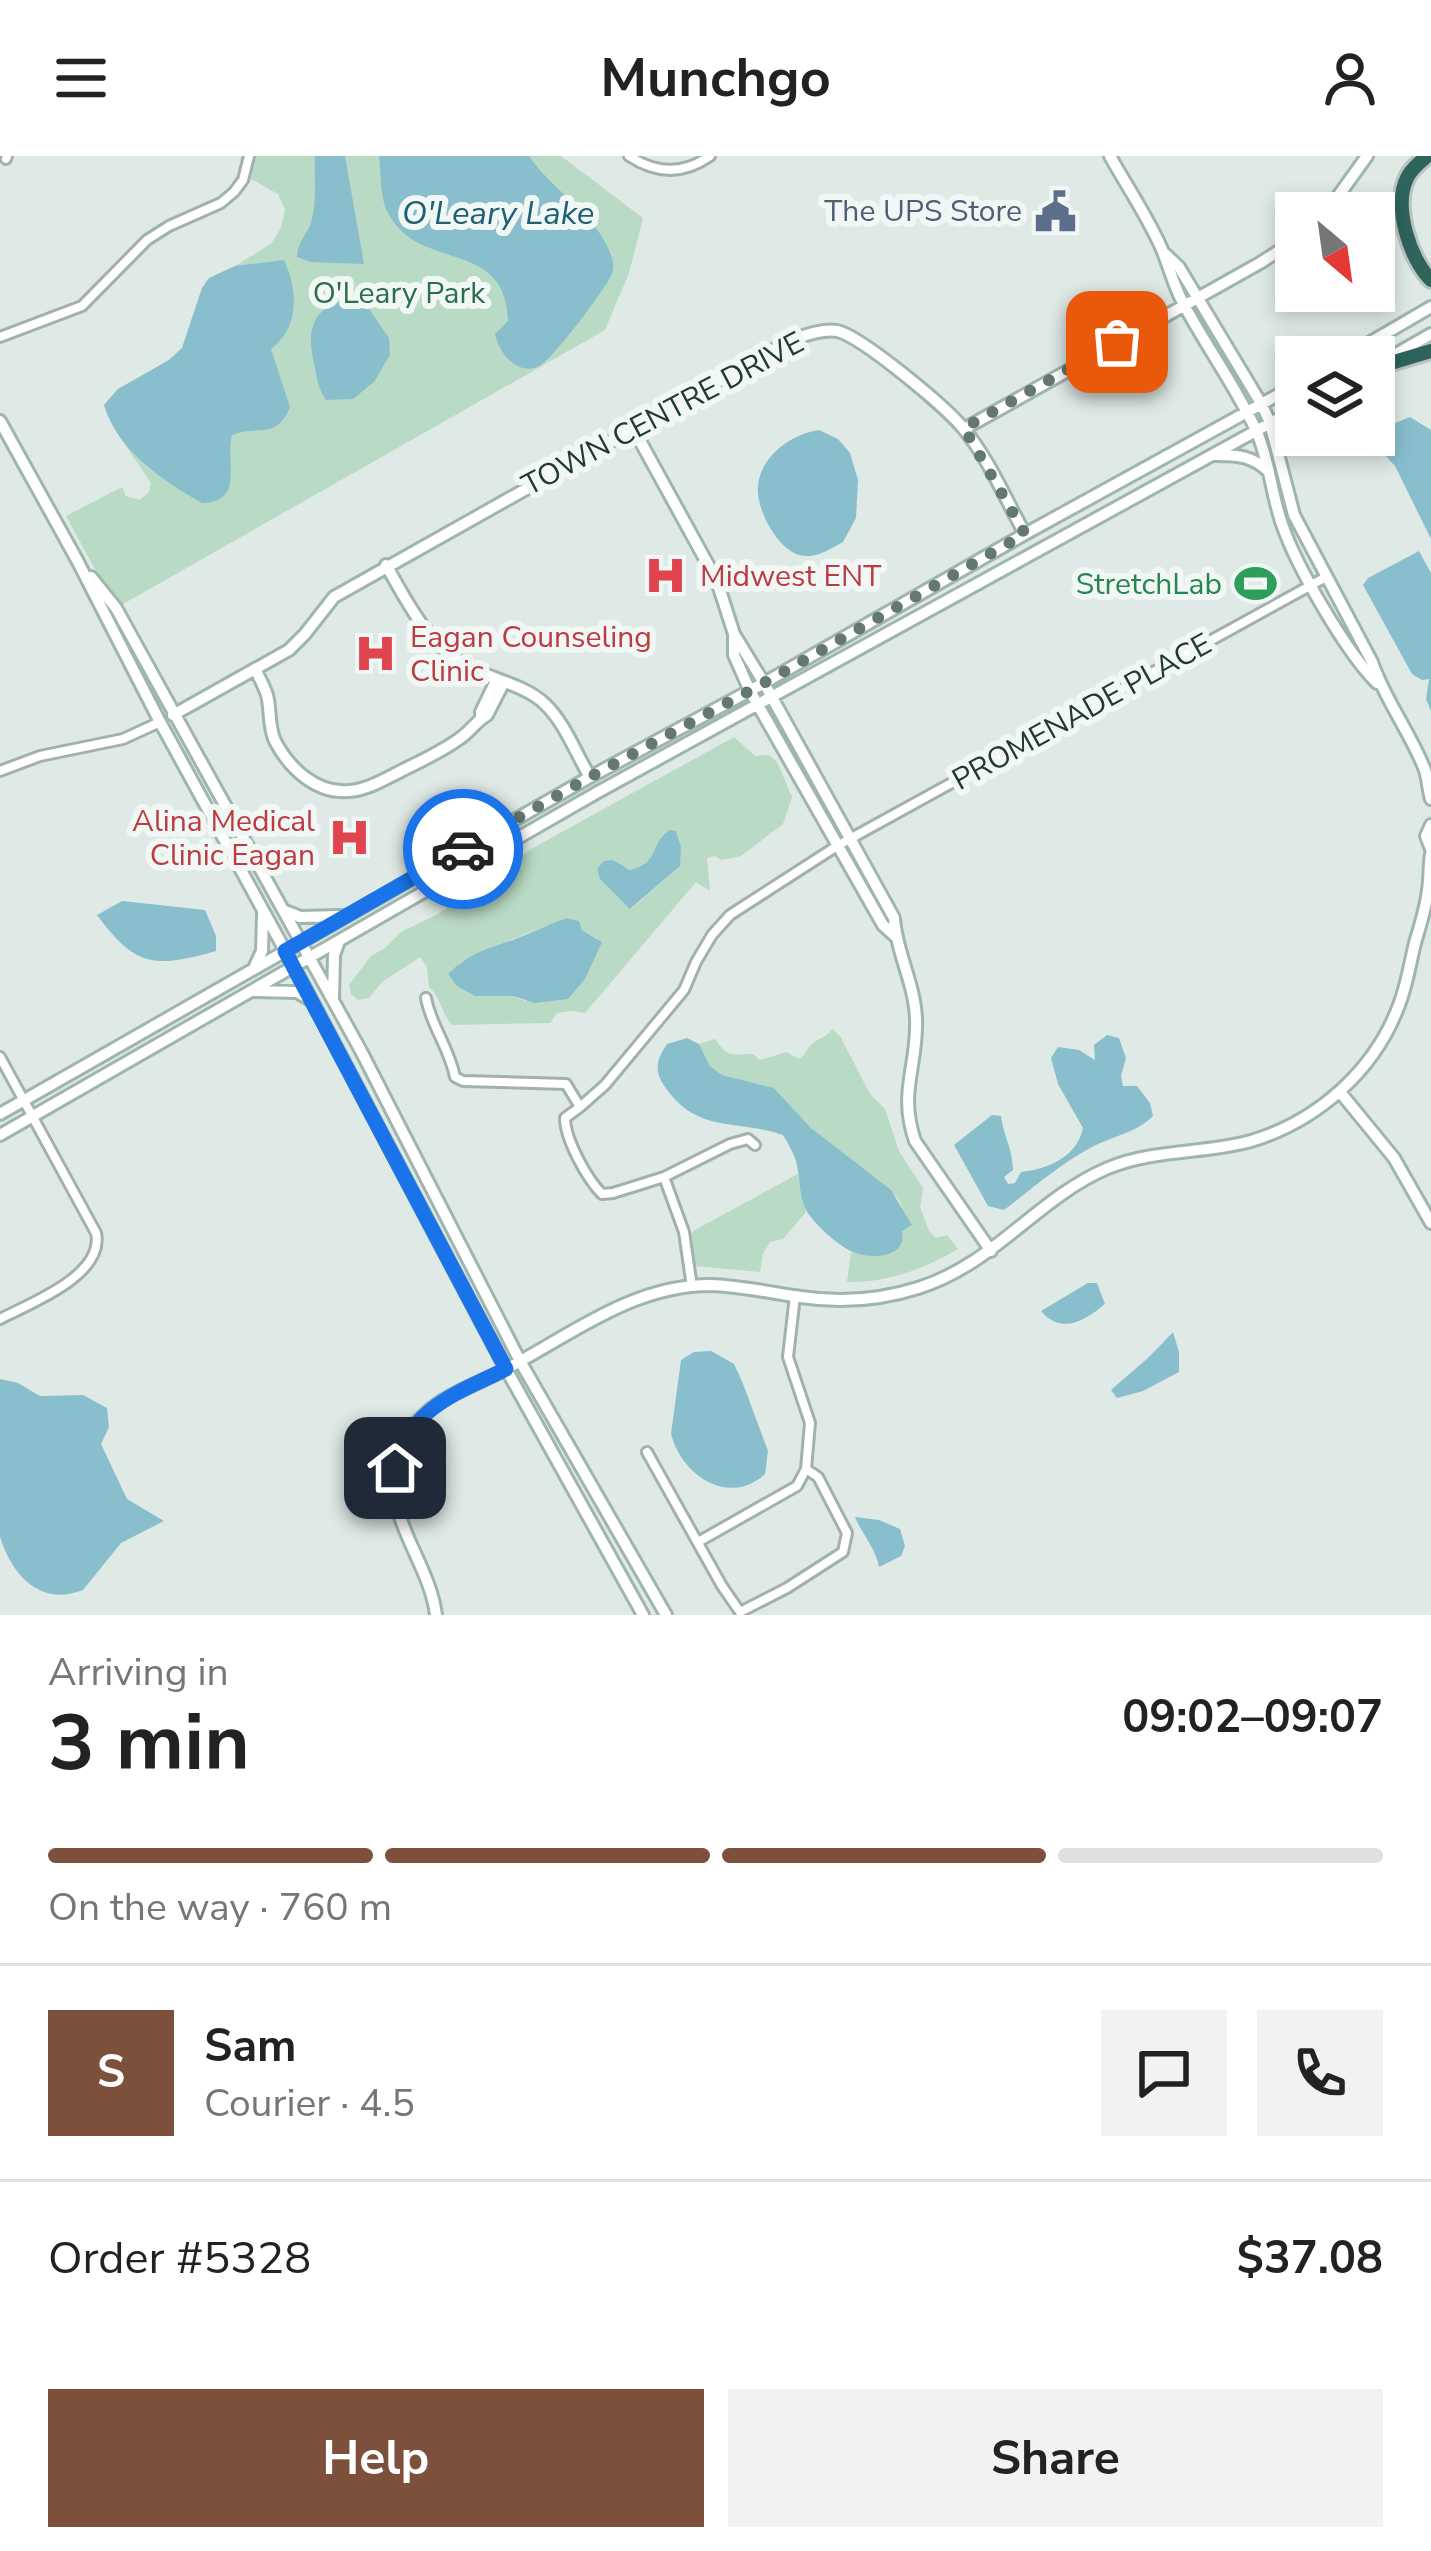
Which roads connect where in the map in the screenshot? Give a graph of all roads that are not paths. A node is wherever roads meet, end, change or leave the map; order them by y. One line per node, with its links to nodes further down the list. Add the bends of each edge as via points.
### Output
1 (249, 156): 16 (street, via 234,192 147,240 82,306)
2 (629, 156): 3 (street, via 662,171)
3 (710, 156)
4 (1110, 156): 8 (street)
5 (1367, 156): 7 (street)
6 (1427, 156): 10 (highway, via 1407,176 1400,203)
7 (1341, 192)
8 (1163, 252): 11 (street); 12 (street)
9 (1275, 254): 11 (street)
10 (1431, 280)
11 (1196, 298): 12 (street); 21 (street)
12 (1184, 305): 22 (street); 27 (street)
13 (1431, 307): 15 (street)
14 (1431, 334): 18 (street)
15 (1381, 336)
16 (0, 337)
17 (1431, 351): 19 (highway)
18 (1395, 355)
19 (1395, 361)
20 (1275, 397): 21 (street)
21 (1262, 405): 22 (street); 25 (street)
22 (1247, 413): 28 (street); 31 (street)
23 (1275, 420): 25 (street)
24 (0, 421): 32 (street)
25 (1270, 423): 28 (street); 34 (street, via 1294,514)
26 (633, 428): 27 (street, TOWN CENTRE DRIVE, via 791,340 834,330 860,341); 33 (street, TOWN CENTRE DRIVE); 37 (street, via 717,580)
27 (964, 428): 31 (street)
28 (1256, 430): 29 (street); 30 (street)
29 (1212, 455): 30 (street, via 1241,455); 36 (street)
30 (1269, 472): 35 (street, via 1282,525)
31 (1025, 534): 36 (street, via 1026,549); 40 (street)
32 (77, 560): 45 (street, via 116,608); 46 (street)
33 (386, 566): 38 (street, TOWN CENTRE DRIVE, via 334,597 289,650); 39 (street, via 440,647)
34 (1326, 577): 35 (street, PROMENADE PLACE); 41 (street)
35 (1312, 585): 41 (street); 52 (street, PROMENADE PLACE)
36 (957, 596): 43 (street)
37 (734, 634): 40 (street); 42 (street)
38 (255, 669): 39 (street, via 275,740 303,778 347,792 464,736 487,715); 45 (street, TOWN CENTRE DRIVE)
39 (500, 680): 48 (street, via 550,708)
40 (764, 683): 42 (street); 43 (street)
41 (1380, 686): 49 (street)
42 (750, 691): 44 (street); 48 (street)
43 (772, 698): 44 (street); 52 (street)
44 (758, 706): 52 (street); 58 (street)
45 (175, 714): 46 (street, TOWN CENTRE DRIVE); 55 (street)
46 (160, 722): 47 (street); 56 (street)
47 (0, 771)
48 (590, 777): 57 (street)
49 (1429, 778): 50 (street)
50 (1431, 799)
51 (1431, 824): 53 (street)
52 (843, 843): 71 (street, PROMENADE PLACE, via 730,915 684,990); 78 (street, via 893,918 913,999 911,1130)
53 (1431, 852): 54 (street)
54 (1430, 885): 69 (street, via 1397,1010)
55 (284, 910): 57 (street); 59 (street)
56 (263, 911): 60 (street); 63 (street)
57 (346, 916): 59 (street)
58 (340, 938): 61 (street); 67 (street)
59 (301, 942): 60 (street); 61 (street)
60 (285, 951): 62 (street); 63 (street)
61 (309, 956): 62 (street); 67 (street)
62 (293, 965): 64 (street); 66 (street)
63 (253, 969): 70 (street)
64 (249, 991): 66 (street, via 297,992); 73 (street)
65 (426, 998): 71 (street, via 455,1077 566,1084)
66 (311, 1001): 83 (street)
67 (333, 1001): 82 (street)
68 (0, 1057): 70 (street)
69 (1340, 1092): 77 (street, via 1394,1157); 78 (street, via 1272,1134 1141,1157 1094,1175)
70 (24, 1101): 72 (street); 73 (street)
71 (580, 1107): 76 (street, via 565,1118 565,1132 602,1194)
72 (0, 1114)
73 (33, 1117): 74 (street); 81 (street, via 99,1246 74,1277)
74 (0, 1135)
75 (755, 1145): 76 (street, via 730,1144)
76 (664, 1177): 79 (street)
77 (1431, 1223)
78 (991, 1251): 80 (street, via 901,1293)
79 (692, 1287): 80 (street); 82 (street, via 628,1301)
80 (795, 1296): 85 (street, via 788,1357 810,1424)
81 (0, 1319)
82 (520, 1361): 83 (street); 90 (street)
83 (506, 1369): 88 (street, via 430,1409 398,1458 398,1516); 89 (street)
84 (647, 1452): 86 (street)
85 (806, 1469): 86 (street, via 797,1486); 87 (street, via 847,1533 843,1552)
86 (698, 1542): 87 (street)
87 (740, 1612)
88 (436, 1615)
89 (644, 1615)
90 (665, 1615)

